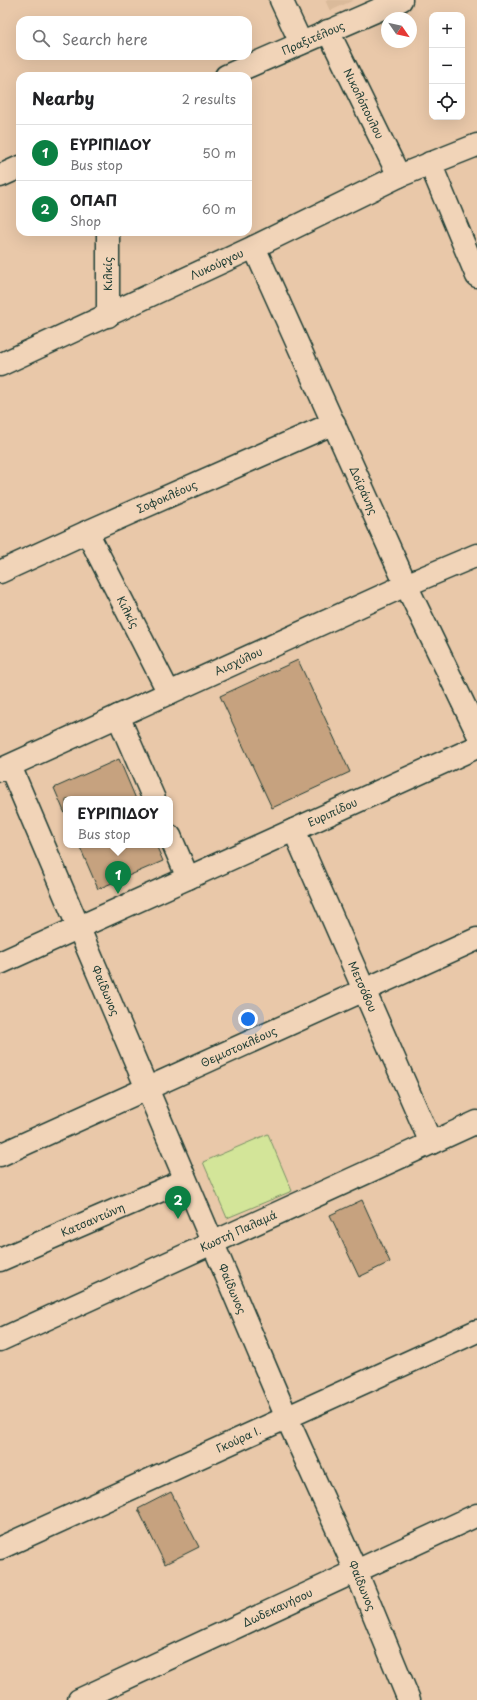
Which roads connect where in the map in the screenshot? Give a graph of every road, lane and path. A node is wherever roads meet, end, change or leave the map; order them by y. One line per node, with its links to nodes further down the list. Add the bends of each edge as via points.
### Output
1 (280, 0): 4 (street)
2 (401, 0): 3 (street, Πραξιτέλους)
3 (328, 32): 4 (street, Πραξιτέλους); 10 (street, Νικολόπουλου)
4 (301, 44): 5 (street, Πραξιτέλους)
5 (235, 72)
6 (477, 145): 7 (street, Λυκούργου)
7 (430, 163): 10 (street, Λυκούργου); 13 (street)
8 (16, 169): 9 (street)
9 (0, 176)
10 (399, 176): 12 (street, Λυκούργου)
11 (108, 236): 14 (street, Κιλκίς)
12 (254, 247): 14 (street, Λυκούργου); 16 (street, Δοϊράνης)
13 (477, 276)
14 (108, 316): 15 (street, Λυκούργου)
15 (0, 366)
16 (334, 423): 17 (street, Σοφοκλέους); 20 (street, Δοϊράνης)
17 (87, 532): 19 (street, Σοφοκλέους); 21 (street, Κιλκίς)
18 (477, 555): 20 (street, Αισχύλου)
19 (0, 572)
20 (406, 585): 21 (street, Αισχύλου); 23 (street, Δοϊράνης)
21 (169, 693): 22 (street, Αισχύλου)
22 (118, 716): 25 (street, Αισχύλου); 26 (street)
23 (477, 732)
24 (477, 747): 27 (street, Ευριπίδου)
25 (5, 768): 30 (street, Φαίδωνος)
26 (153, 796)
27 (294, 830): 29 (street, Ευριπίδου); 33 (street, Μετσόβου)
28 (173, 843): 29 (street)
29 (188, 878): 30 (street, Ευριπίδου)
30 (78, 928): 32 (street, Ευριπίδου); 34 (street, Φαίδωνος)
31 (477, 939): 33 (street, Θεμιστοκλέους)
32 (0, 963)
33 (364, 990): 34 (street, Θεμιστοκλέους); 36 (street, Μετσόβου)
34 (147, 1089): 37 (street, Θεμιστοκλέους); 38 (street, Φαίδωνος)
35 (477, 1122): 36 (street, Κωστή Παλαμά)
36 (431, 1143): 39 (street, Κωστή Παλαμά)
37 (0, 1156)
38 (185, 1180): 39 (street, Φαίδωνος); 40 (street, Κατσαντώνη)
39 (212, 1243): 42 (street, Κωστή Παλαμά); 43 (street, Φαίδωνος)
40 (0, 1260)
41 (477, 1331): 43 (street, Γκούρα Ι.)
42 (0, 1340)
43 (287, 1418): 45 (street, Γκούρα Ι.); 46 (street, Φαίδωνος)
44 (477, 1515): 46 (street, Δωδεκανήσου)
45 (0, 1548)
46 (356, 1570): 47 (street, Δωδεκανήσου); 48 (street, Φαίδωνος)
47 (78, 1700)
48 (409, 1700)

